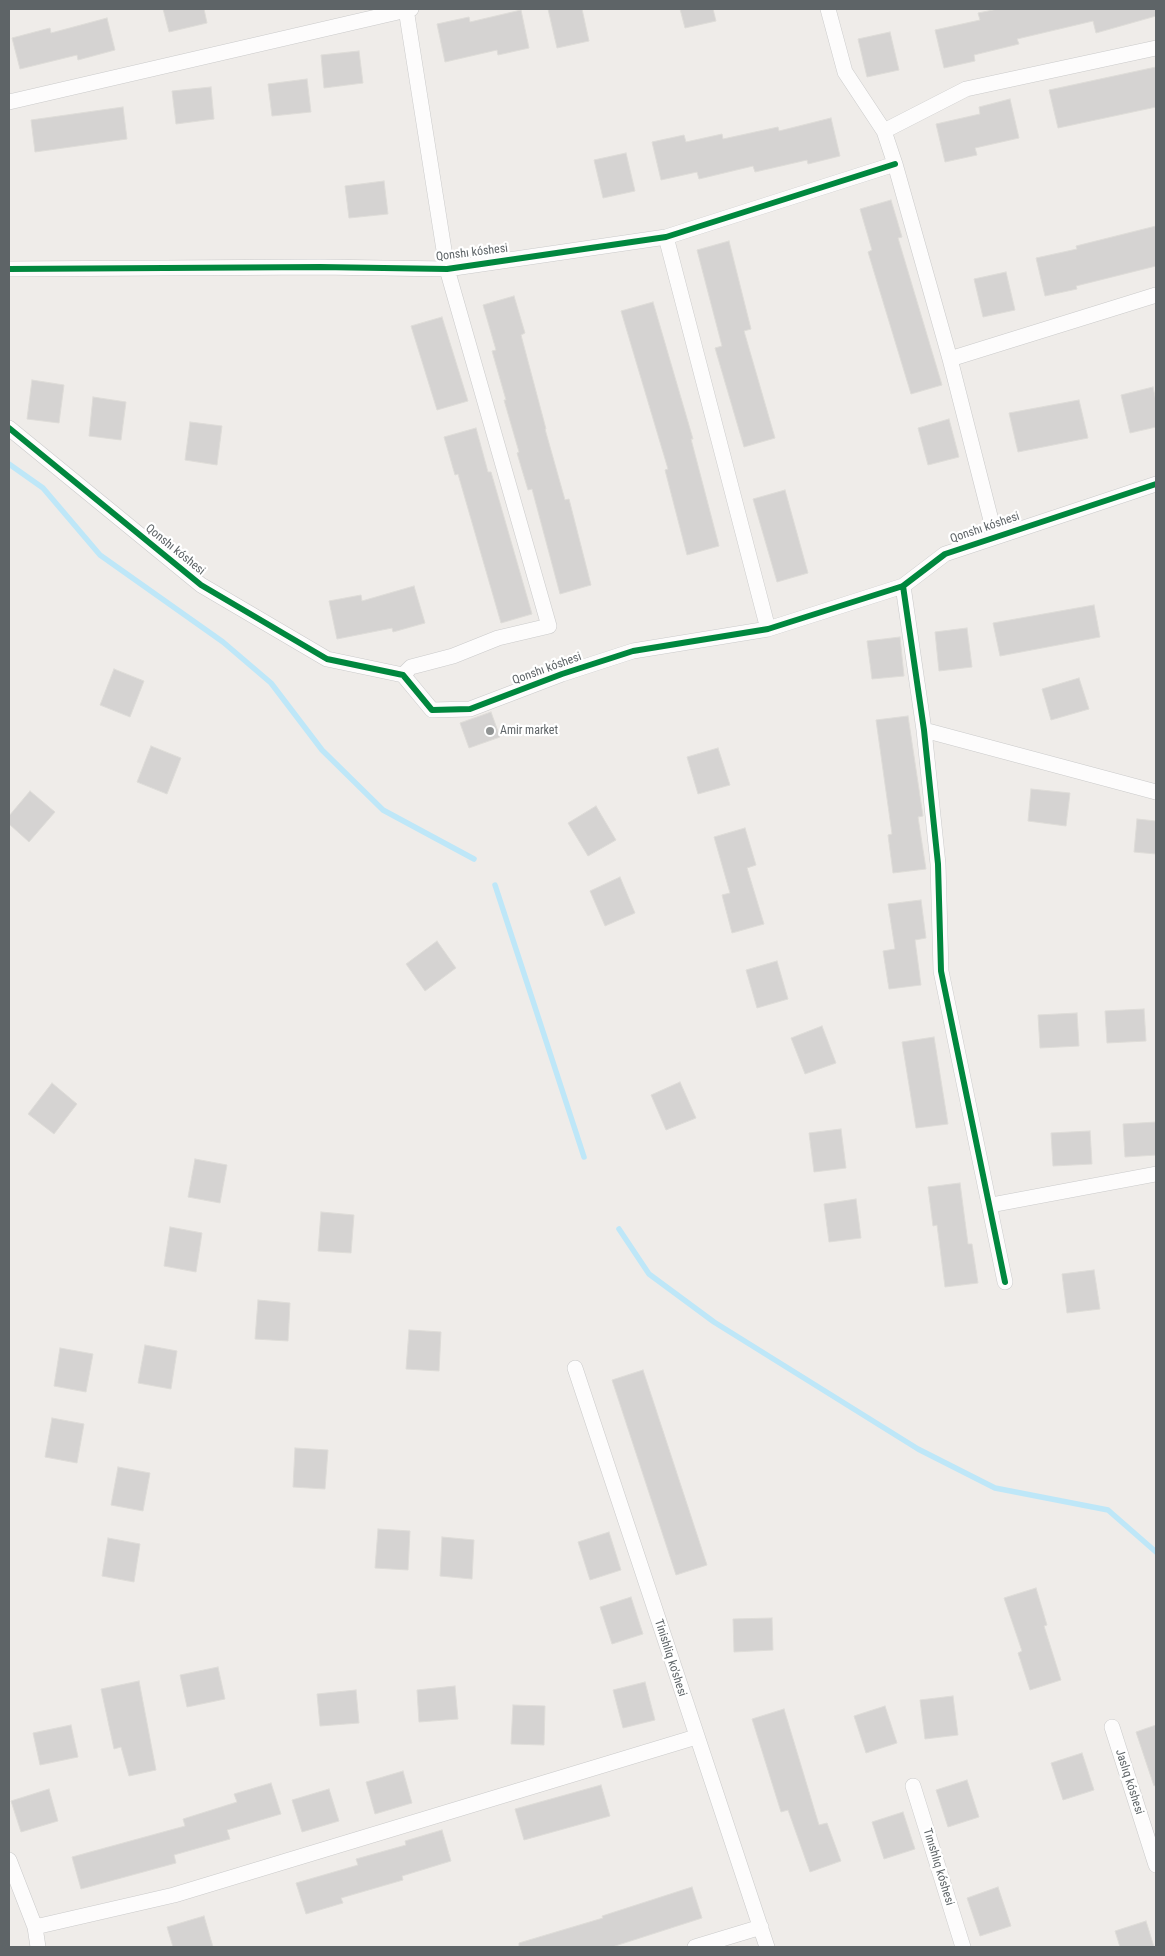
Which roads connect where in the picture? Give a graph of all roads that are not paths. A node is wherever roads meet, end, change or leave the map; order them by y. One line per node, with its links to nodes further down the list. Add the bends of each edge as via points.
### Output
1 (408, 9): 4 (street); 9 (street)
2 (828, 9): 5 (street, via 845,72)
3 (1156, 48): 5 (street, via 966,90)
4 (9, 102)
5 (884, 131): 6 (street)
6 (895, 164): 7 (street, Qonshı kóshesi); 11 (street)
7 (666, 237): 9 (street, Qonshı kóshesi); 16 (street)
8 (9, 269): 9 (street, Qonshı kóshesi)
9 (448, 269): 17 (street, via 549,626 498,638 412,668)
10 (1156, 295): 11 (street)
11 (950, 359): 14 (street)
12 (9, 428): 17 (street, Qonshı kóshesi, via 201,585 327,659)
13 (1156, 484): 14 (street, Qonshı kóshesi)
14 (995, 536): 15 (street, Qonshı kóshesi, via 945,554)
15 (903, 586): 16 (street, Qonshı kóshesi); 18 (street)
16 (768, 629): 17 (street, Qonshı kóshesi, via 634,651 470,709 432,710)
17 (404, 675)
18 (924, 730): 19 (street); 21 (street, via 938,864 941,971)
19 (1156, 792)
20 (1156, 1174): 21 (street)
21 (991, 1205): 22 (street)
22 (1006, 1282)
23 (575, 1368): 25 (street, Tinishliq ko'shesi)
24 (1112, 1727): 28 (street, Jaslıq kóshesi)
25 (696, 1737): 29 (street, via 174,1895); 30 (street, Tinishliq ko'shesi)
26 (913, 1786): 34 (street, Tınıshlıq kóshesi)
27 (9, 1860): 29 (street)
28 (1156, 1865)
29 (35, 1927): 31 (street)
30 (761, 1927): 32 (street); 33 (street, Tinishliq ko'shesi)
31 (38, 1947)
32 (695, 1947)
33 (767, 1947)
34 (963, 1947)

